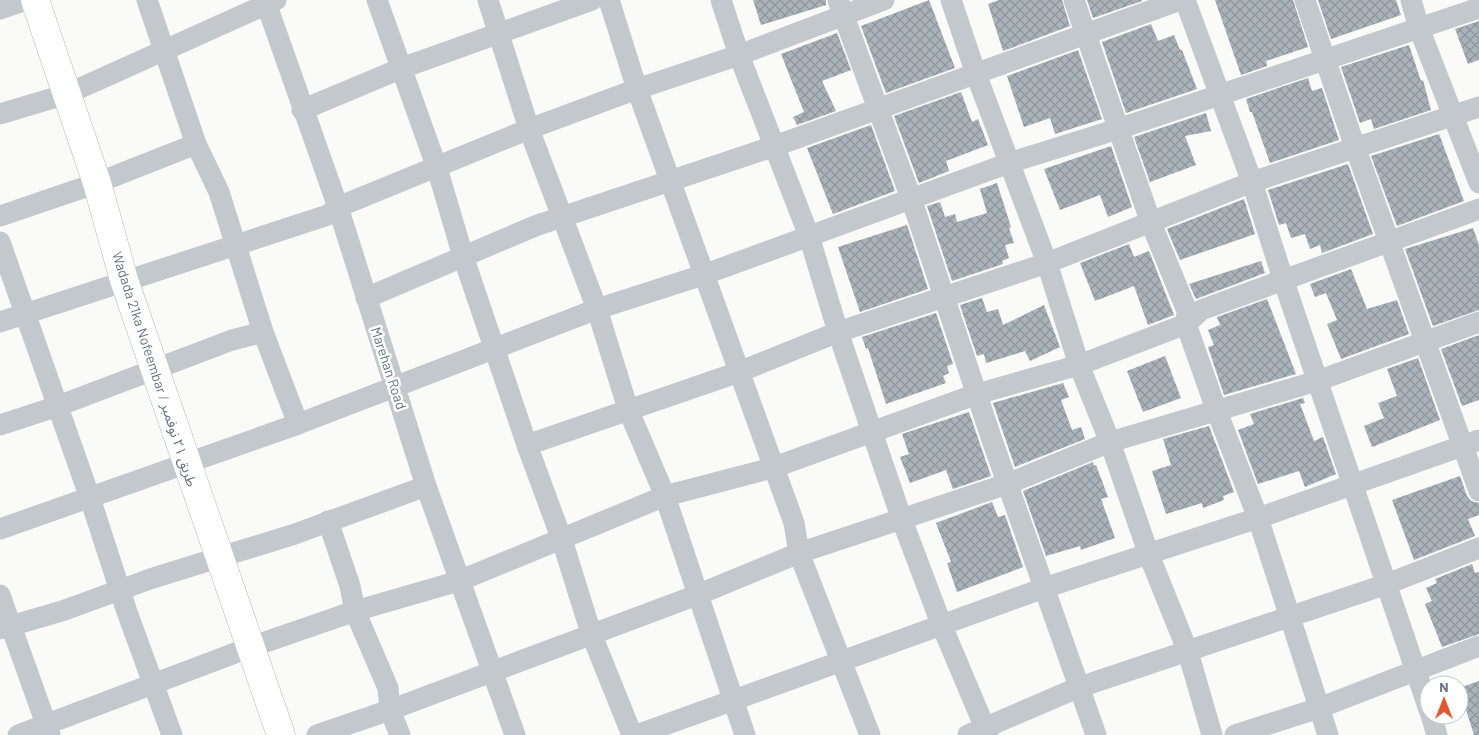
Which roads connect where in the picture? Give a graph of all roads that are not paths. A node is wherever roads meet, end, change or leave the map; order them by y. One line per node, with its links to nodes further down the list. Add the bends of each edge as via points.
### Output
1 (26, 0): 19 (street)
2 (35, 0): 29 (street, Wadada 21ka Nofeembar / طريق ٢١ نوفمبر)
3 (147, 0): 23 (street)
4 (377, 0): 26 (street)
5 (488, 0): 21 (street)
6 (592, 0): 21 (street)
7 (609, 0): 28 (street)
8 (721, 0): 24 (street)
9 (884, 0): 17 (street)
10 (951, 0): 27 (street)
11 (1074, 0): 22 (street)
12 (1180, 0): 22 (street)
13 (1185, 0): 30 (street)
14 (1306, 0): 25 (street)
15 (1411, 0): 20 (street)
16 (269, 1): 23 (street); 33 (street, Marehan Road)
17 (840, 8): 24 (street); 32 (street)
18 (1479, 8): 20 (street)
19 (0, 9)
20 (1419, 28): 25 (street); 35 (street)
21 (499, 33): 26 (street); 36 (street)
22 (1086, 35): 27 (street); 37 (street)
23 (163, 50): 29 (street); 38 (street)
24 (739, 55): 28 (street); 39 (street)
25 (1324, 59): 30 (street); 40 (street)
26 (402, 68): 33 (street); 42 (street)
27 (976, 74): 32 (street); 41 (street)
28 (637, 88): 36 (street); 43 (street)
29 (67, 94): 34 (street); 45 (street, Wadada 21ka Nofeembar / طريق ٢١ نوفمبر)
30 (1220, 94): 37 (street); 44 (street)
31 (1479, 107): 35 (street)
32 (878, 108): 39 (street); 47 (street)
33 (302, 110): 48 (street, Marehan Road)
34 (0, 114)
35 (1452, 116): 40 (street); 46 (street)
36 (529, 129): 42 (street); 51 (street)
37 (1118, 129): 41 (street); 52 (street)
38 (196, 144): 45 (street); 56 (street, via 219,192)
39 (775, 146): 43 (street); 53 (street)
40 (1354, 147): 44 (street); 55 (street)
41 (1009, 163): 47 (street); 58 (street)
42 (437, 168): 48 (street); 57 (street)
43 (670, 180): 51 (street); 59 (street)
44 (1252, 182): 52 (street); 61 (street)
45 (97, 183): 50 (street); 60 (street, Wadada 21ka Nofeembar / طريق ٢١ نوفمبر)
46 (1479, 183)
47 (911, 198): 53 (street); 62 (street)
48 (338, 207): 56 (street, via 328,215); 63 (street, Marehan Road)
49 (1479, 209): 55 (street)
50 (0, 216)
51 (561, 218): 57 (street); 64 (street)
52 (1151, 223): 58 (street); 68 (street, via 1187,311)
53 (809, 236): 59 (street); 70 (street)
54 (0, 242): 65 (street)
55 (1390, 242): 61 (street); 71 (street)
56 (235, 244): 60 (street); 69 (street)
57 (463, 256): 63 (street); 72 (street)
58 (1047, 263): 62 (street); 73 (street)
59 (703, 275): 64 (street); 75 (street)
60 (124, 280): 65 (street); 74 (street, Wadada 21ka Nofeembar / طريق ٢١ نوفمبر)
61 (1283, 280): 68 (street, via 1201,310); 76 (street)
62 (944, 296): 70 (street); 78 (street)
63 (366, 298): 77 (street, Marehan Road)
64 (597, 310): 72 (street); 80 (street)
65 (23, 313): 66 (street); 79 (street)
66 (0, 322)
67 (1479, 322): 71 (street)
68 (1186, 324): 73 (street); 81 (street)
69 (263, 332): 74 (street); 82 (street)
70 (838, 332): 75 (street); 84 (street)
71 (1424, 343): 76 (street); 86 (street)
72 (496, 349): 77 (street); 87 (street)
73 (1080, 365): 78 (street); 85 (street)
74 (155, 369): 79 (street); 88 (street, Wadada 21ka Nofeembar / طريق ٢١ نوفمبر)
75 (739, 372): 80 (street); 89 (street)
76 (1317, 381): 81 (street); 91 (street)
77 (395, 387): 82 (street); 92 (street, Marehan Road)
78 (977, 394): 84 (street); 90 (street)
79 (58, 406): 83 (street); 95 (street)
80 (628, 409): 87 (street); 94 (street)
81 (1216, 409): 85 (street); 96 (street)
82 (298, 424): 88 (street)
83 (0, 425)
84 (873, 431): 89 (street); 97 (street)
85 (1110, 442): 90 (street); 103 (street)
86 (1471, 443): 91 (street); 93 (street)
87 (526, 445): 100 (street)
88 (185, 463): 95 (street); 104 (street, Wadada 21ka Nofeembar / طريق ٢١ نوفمبر)
89 (772, 468): 94 (street); 102 (street, via 794,523)
90 (1007, 484): 97 (street); 107 (street)
91 (1353, 485): 96 (street); 106 (street)
92 (426, 486): 98 (street); 105 (street, Marehan Road)
93 (1479, 491)
94 (665, 496): 100 (street); 110 (street)
95 (90, 498): 99 (street); 108 (street)
96 (1258, 518): 103 (street); 112 (street)
97 (902, 520): 102 (street); 113 (street)
98 (328, 521): 104 (street); 111 (street)
99 (0, 529)
100 (562, 540): 105 (street); 115 (street)
101 (1479, 548): 106 (street)
102 (799, 553): 110 (street); 119 (street)
103 (1149, 555): 107 (street); 118 (street)
104 (219, 558): 108 (street); 117 (street, Wadada 21ka Nofeembar / طريق ٢١ نوفمبر)
105 (459, 581): 111 (street); 121 (street, Marehan Road)
106 (1387, 584): 112 (street); 120 (street)
107 (1044, 588): 113 (street); 124 (street)
108 (120, 589): 114 (street); 123 (street)
109 (0, 595): 114 (street)
110 (696, 595): 115 (street); 125 (street)
111 (355, 611): 117 (street); 127 (street, via 385,680)
112 (1292, 616): 118 (street); 126 (street)
113 (942, 626): 119 (street); 129 (street)
114 (6, 628): 128 (street)
115 (591, 633): 121 (street); 136 (street)
116 (1479, 646): 120 (street)
117 (250, 647): 123 (street); 132 (street, Wadada 21ka Nofeembar / طريق ٢١ نوفمبر)
118 (1188, 652): 124 (street); 141 (street)
119 (843, 661): 125 (street); 139 (street)
120 (1416, 670): 122 (street); 126 (street)
121 (492, 671): 127 (street); 135 (street, Marehan Road)
122 (1419, 679)
123 (154, 684): 128 (street); 131 (street)
124 (1077, 688): 129 (street); 140 (street)
125 (734, 701): 137 (street); 138 (street)
126 (1319, 708): 142 (street); 143 (street)
127 (390, 710): 133 (street); 134 (street)
128 (49, 730): 130 (street)
129 (981, 732)
130 (18, 735)
131 (172, 735)
132 (281, 735)
133 (317, 735)
134 (400, 735)
135 (515, 735)
136 (632, 735)
137 (637, 735)
138 (745, 735)
139 (870, 735)
140 (1096, 735)
141 (1212, 735)
142 (1234, 735)
143 (1328, 735)

